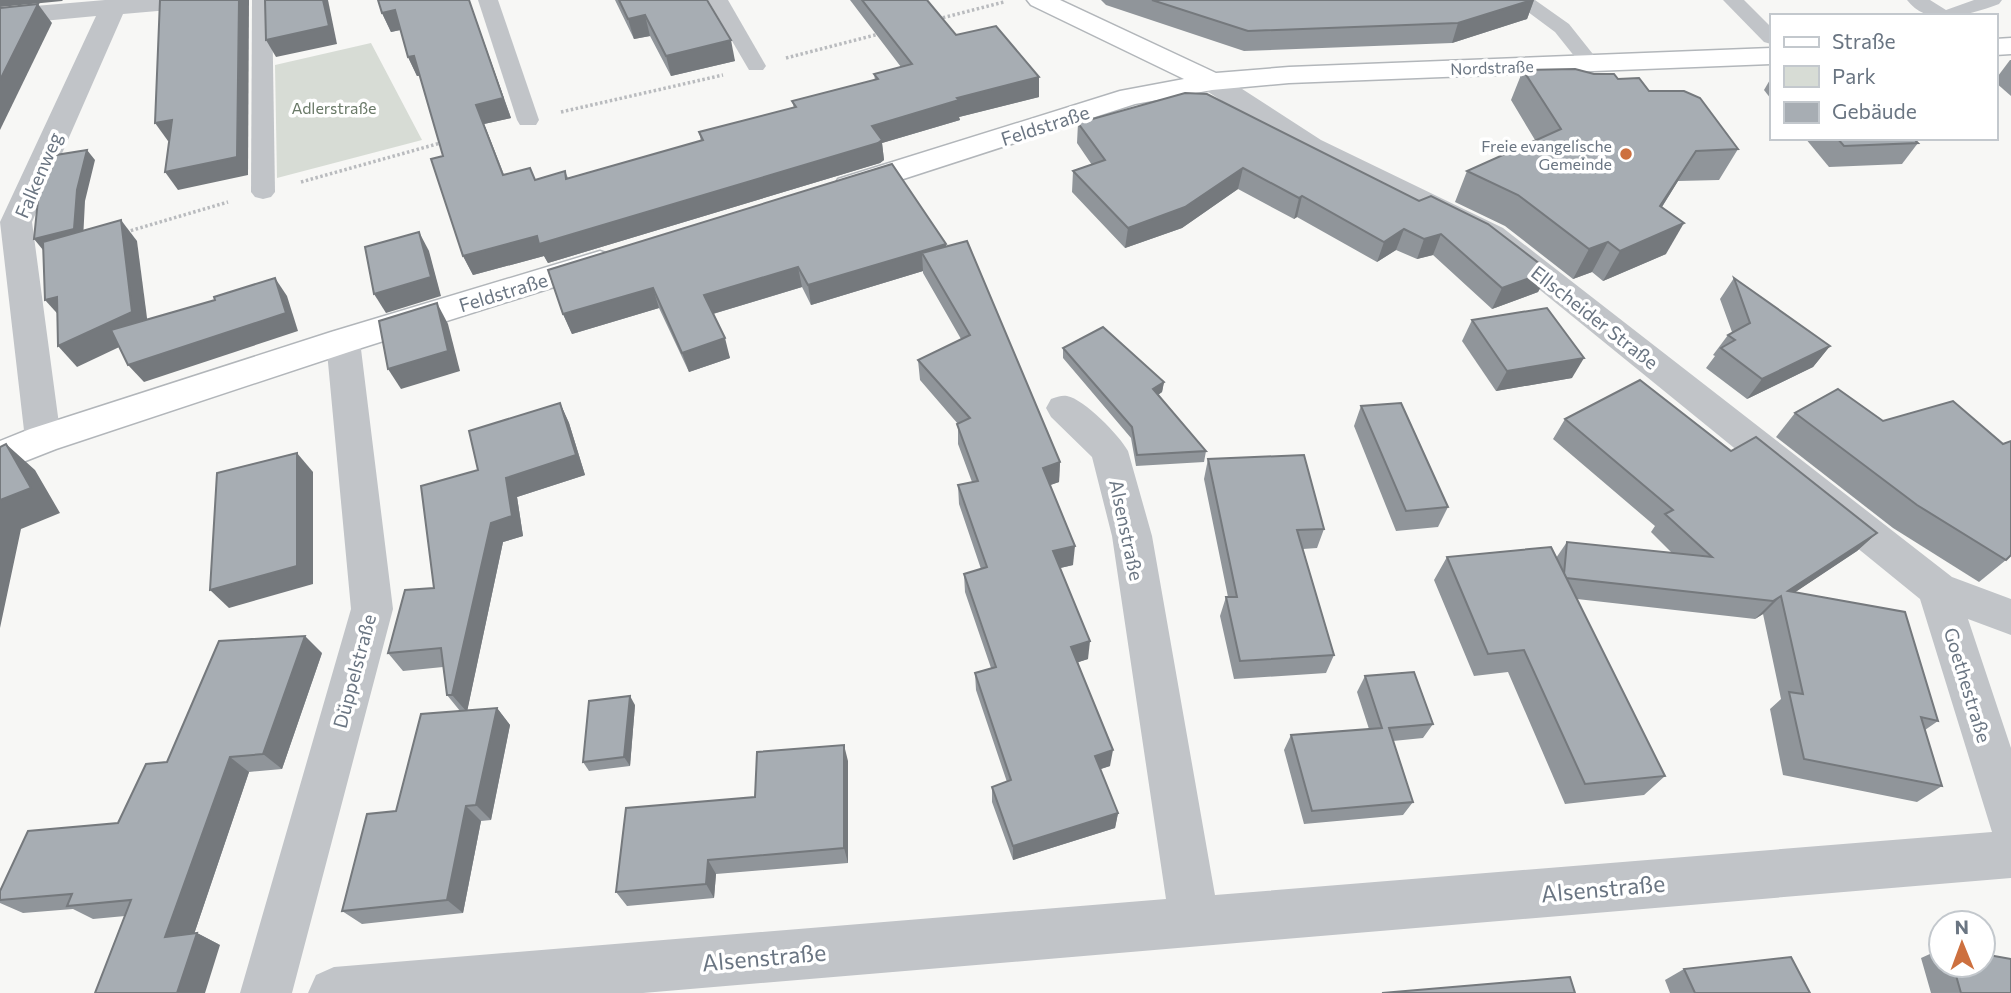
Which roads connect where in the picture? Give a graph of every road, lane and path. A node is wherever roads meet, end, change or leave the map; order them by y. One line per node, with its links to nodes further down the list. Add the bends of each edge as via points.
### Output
1 (192, 0): 10 (street)
2 (262, 0): 20 (lane)
3 (488, 0): 19 (lane)
4 (718, 0): 17 (lane)
5 (1040, 0): 18 (street, Ellscheider Straße)
6 (1522, 0): 16 (lane, via 1562,28)
7 (1732, 0): 14 (lane)
8 (1917, 0): 11 (lane)
9 (1992, 0): 12 (lane)
10 (114, 5): 13 (street); 22 (street, Falkenweg)
11 (1938, 14)
12 (1954, 14)
13 (0, 17)
14 (1770, 37)
15 (1770, 56): 16 (street, Nordstraße)
16 (1590, 63): 18 (street, Nordstraße)
17 (756, 66)
18 (1212, 82): 21 (street, Feldstraße, via 1130,97); 28 (street, Ellscheider Straße, via 1311,146 1492,235)
19 (528, 120)
20 (263, 192)
21 (819, 195)
22 (8, 224): 26 (street, Falkenweg)
23 (634, 252): 24 (street, Feldstraße)
24 (343, 341): 26 (street, Feldstraße); 33 (street, Düppelstraße, via 372,609)
25 (1064, 408): 32 (street, Alsenstraße, via 1109,451 1132,536)
26 (43, 439): 27 (street, Feldstraße)
27 (0, 457)
28 (1938, 589): 29 (street, Ellscheider Straße); 30 (street, Goethestraße)
29 (2011, 617)
30 (2011, 820)
31 (2011, 855): 32 (street, Alsenstraße)
32 (1194, 920): 34 (street, Alsenstraße)
33 (266, 993)
34 (334, 993)

